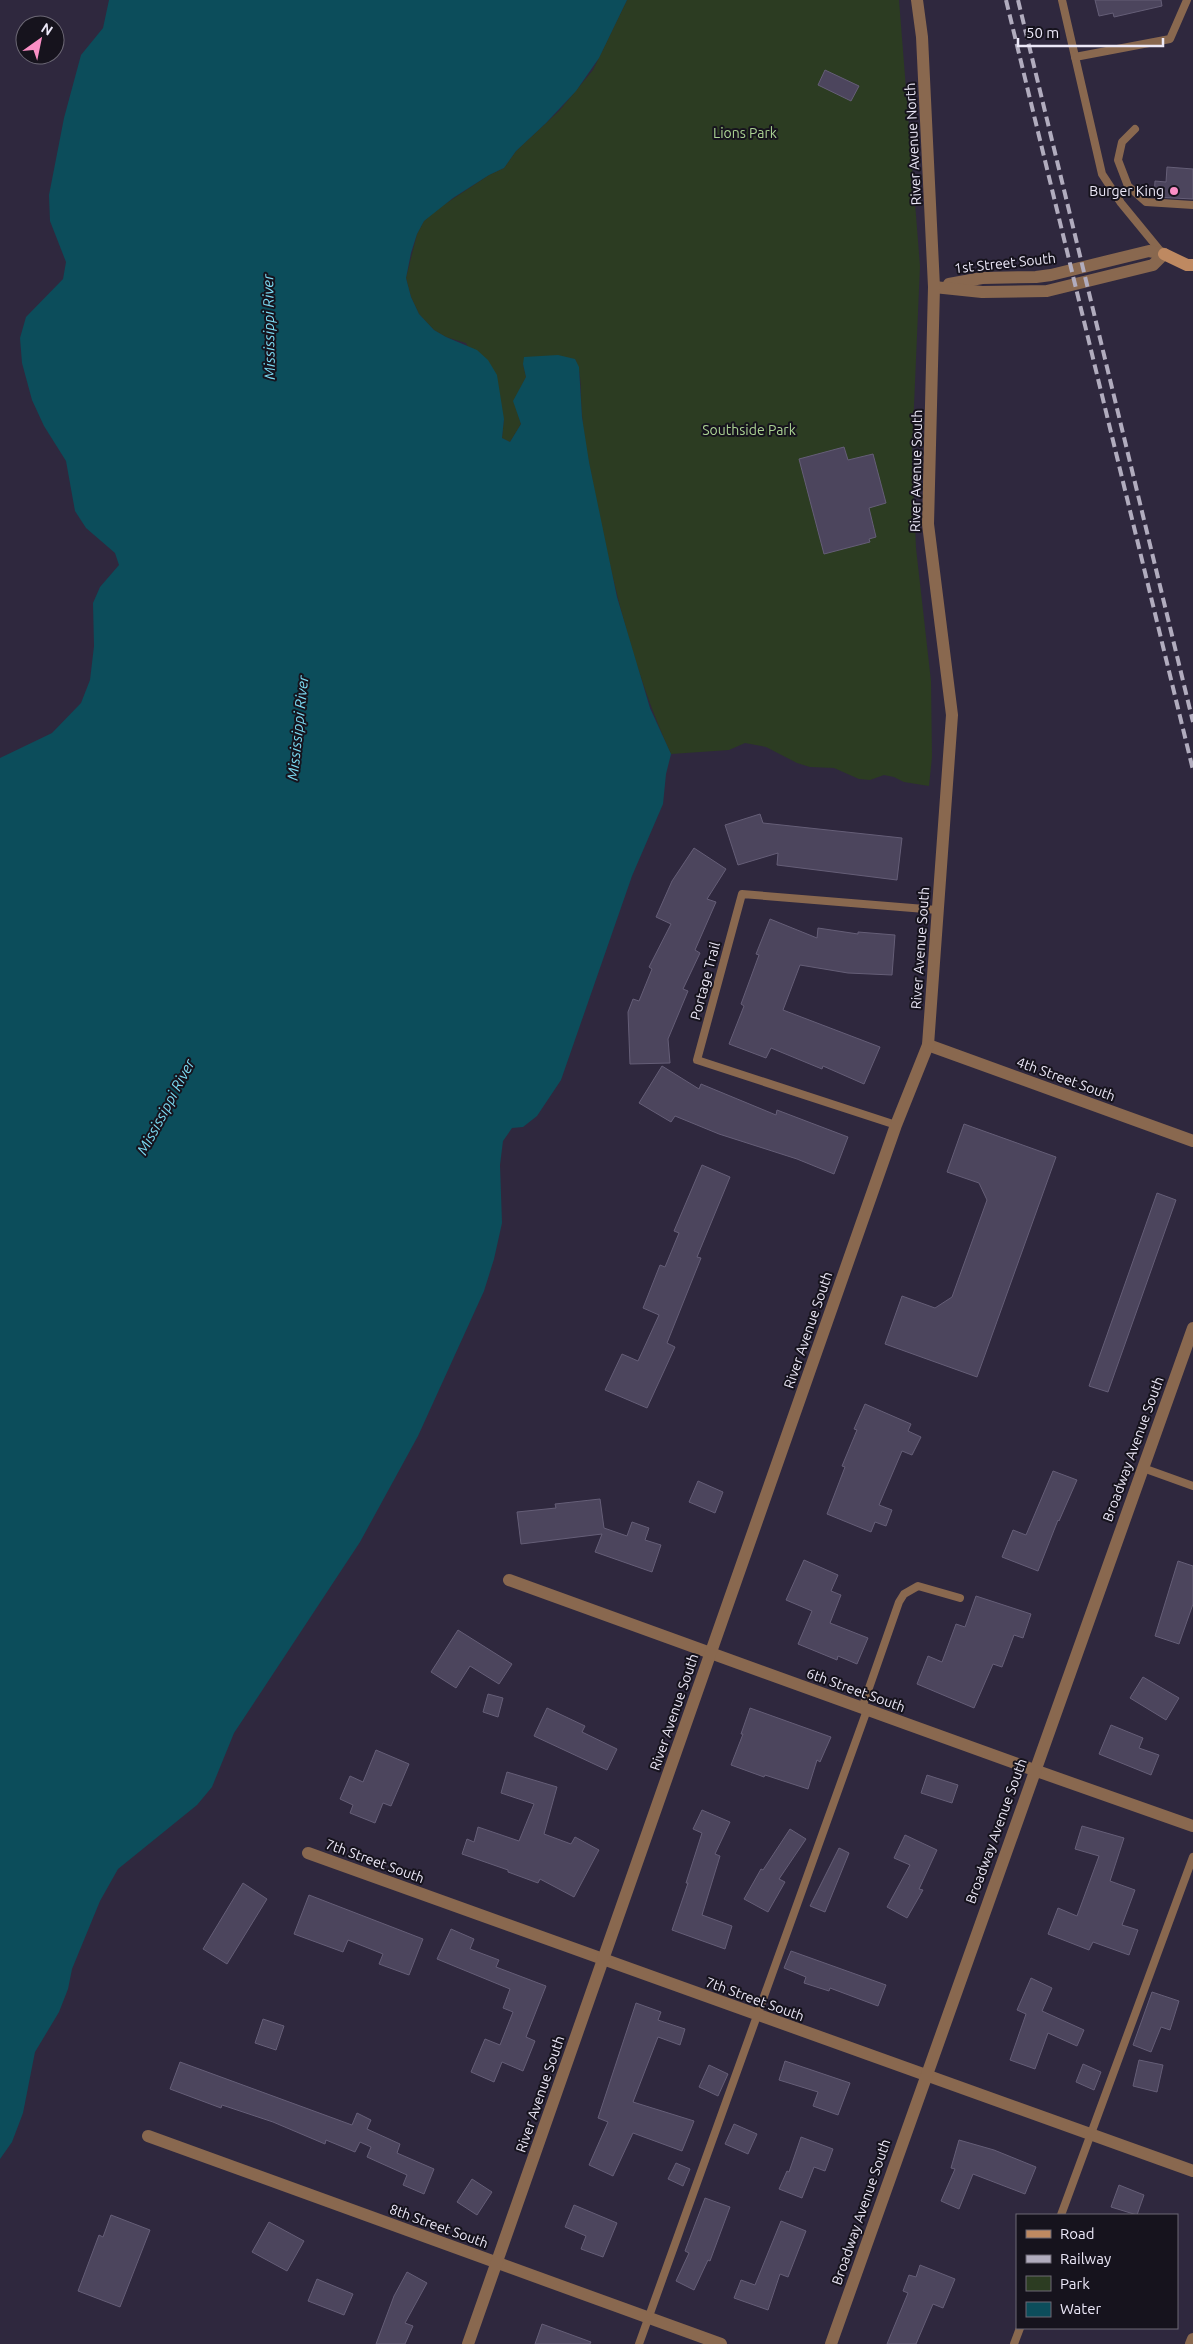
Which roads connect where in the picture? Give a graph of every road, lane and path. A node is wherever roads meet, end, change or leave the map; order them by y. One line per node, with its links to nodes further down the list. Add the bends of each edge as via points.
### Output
1 (917, 0): 9 (street, River Avenue North, via 922,37)
2 (1062, 0): 4 (lane)
3 (1186, 0): 4 (lane, via 1170,39)
4 (1075, 57): 7 (lane, via 1102,174 1121,203)
5 (1135, 129): 6 (lane, via 1122,142 1118,160 1128,186 1146,202)
6 (1193, 205)
7 (1164, 254): 8 (street); 9 (street, 1st Street South, via 1153,265 1047,291 982,292)
8 (1193, 265)
9 (934, 287): 10 (street, River Avenue South, via 928,524 952,715)
10 (937, 910): 11 (street, River Avenue South); 12 (lane, Portage Trail, via 742,894 696,1060)
11 (928, 1045): 12 (street, River Avenue South); 13 (street, 4th Street South)
12 (896, 1125): 19 (street, River Avenue South)
13 (1193, 1141)
14 (1193, 1328): 15 (street, Broadway Avenue South)
15 (1143, 1468): 16 (lane); 21 (street, Broadway Avenue South)
16 (1193, 1486)
17 (509, 1580): 19 (street, 6th Street South)
18 (960, 1598): 20 (lane, via 918,1586 904,1594)
19 (710, 1653): 20 (street, 6th Street South); 25 (street, River Avenue South)
20 (864, 1709): 21 (street, 6th Street South); 26 (lane)
21 (1034, 1770): 22 (street, 6th Street South); 27 (street, Broadway Avenue South)
22 (1193, 1826)
23 (308, 1853): 25 (street, 7th Street South)
24 (1193, 1857): 28 (lane)
25 (603, 1960): 26 (street, 7th Street South); 32 (street, River Avenue South)
26 (757, 2015): 27 (street, 7th Street South); 33 (lane)
27 (925, 2075): 28 (street, 7th Street South); 39 (street, Broadway Avenue South)
28 (1091, 2134): 30 (street, 7th Street South); 31 (lane)
29 (148, 2136): 32 (street, 8th Street South)
30 (1193, 2171)
31 (1061, 2214)
32 (496, 2263): 33 (street, 8th Street South); 36 (street, River Avenue South)
33 (649, 2318): 37 (lane); 38 (street, 8th Street South)
34 (1020, 2329): 40 (lane)
35 (1193, 2339): 41 (street)
36 (468, 2344)
37 (640, 2344)
38 (721, 2344)
39 (830, 2344)
40 (1014, 2344)
41 (1191, 2344)

